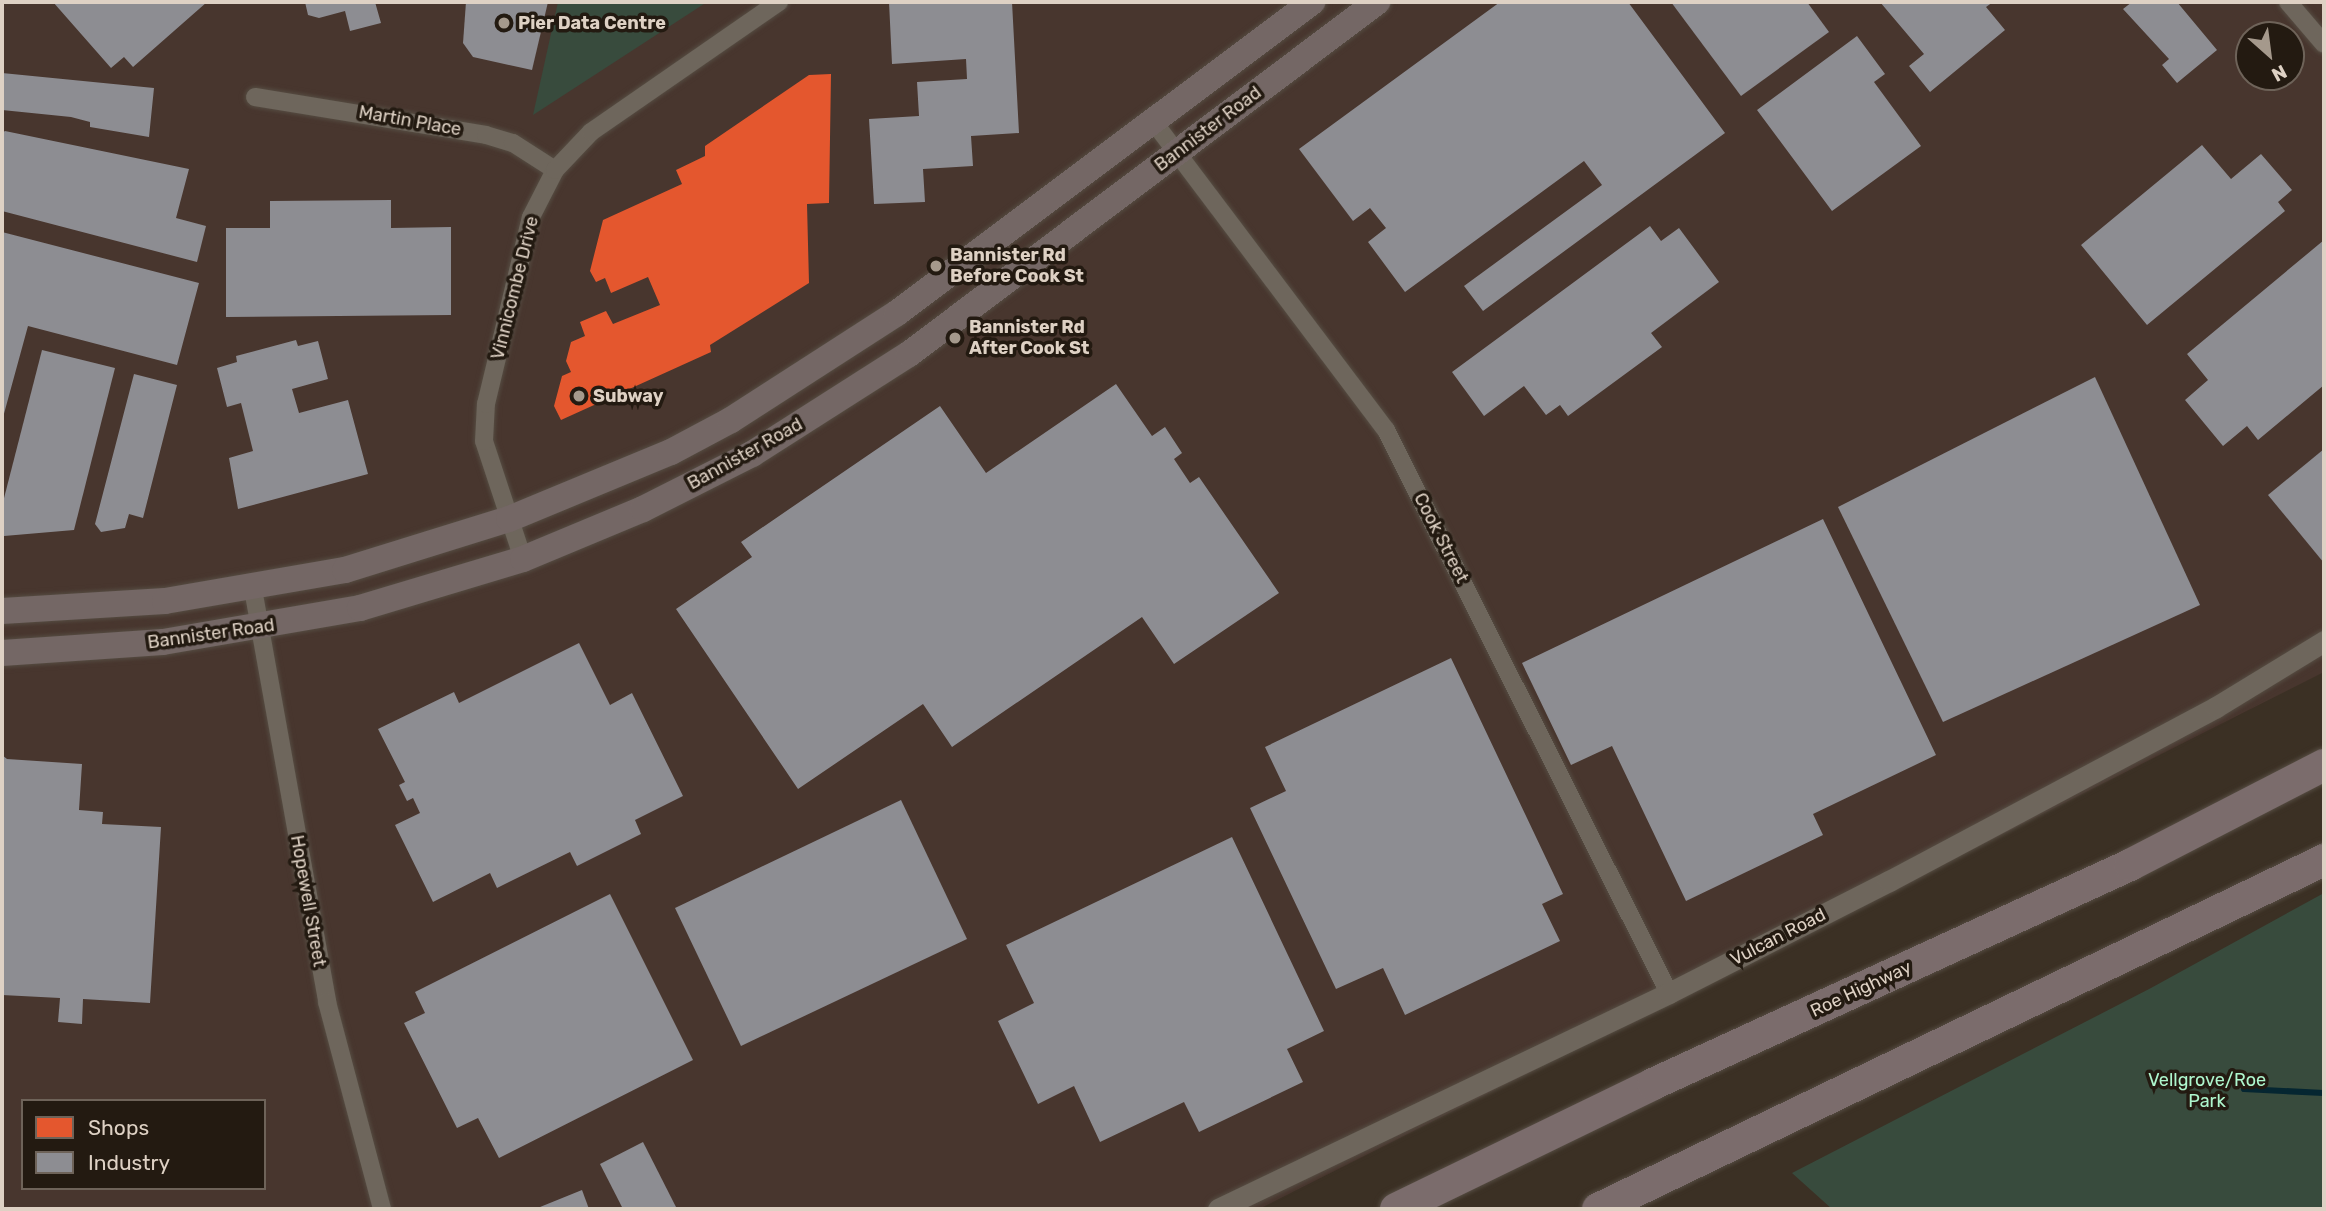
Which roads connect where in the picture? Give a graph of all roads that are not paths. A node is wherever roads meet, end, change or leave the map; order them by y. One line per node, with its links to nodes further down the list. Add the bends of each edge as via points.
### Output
1 (779, 2): 9 (street, Vinnicombe Drive, via 591,132)
2 (1312, 2): 7 (main road, Bannister Road)
3 (1377, 2): 8 (main road, Bannister Road)
4 (2288, 2): 5 (street)
5 (2324, 44)
6 (255, 97): 9 (street, Martin Place, via 486,135 513,144)
7 (1153, 121): 8 (street, Cook Street); 10 (main road, Bannister Road, via 829,360 671,452)
8 (1177, 153): 11 (main road, Bannister Road, via 835,404 752,454 655,503); 19 (street, Cook Street, via 1387,430)
9 (555, 170): 10 (street, Vinnicombe Drive, via 531,217 486,404 484,441)
10 (509, 519): 11 (street, Vinnicombe Drive); 12 (main road, Bannister Road, via 345,570)
11 (523, 559): 14 (main road, Bannister Road, via 360,608)
12 (253, 589): 13 (main road, Bannister Road, via 75,610); 14 (street, Hopewell Street)
13 (2, 611)
14 (259, 629): 16 (main road, Bannister Road, via 137,645); 20 (street, Hopewell Street, via 327,1002)
15 (2324, 641): 19 (street, Vulcan Road, via 2216,707)
16 (2, 653)
17 (2324, 765): 22 (highway, Roe Highway, via 2130,865 1653,1084)
18 (2324, 860): 23 (highway)
19 (1669, 993): 21 (street, Vulcan Road)
20 (382, 1209)
21 (1218, 1209)
22 (1396, 1209)
23 (1598, 1209)

